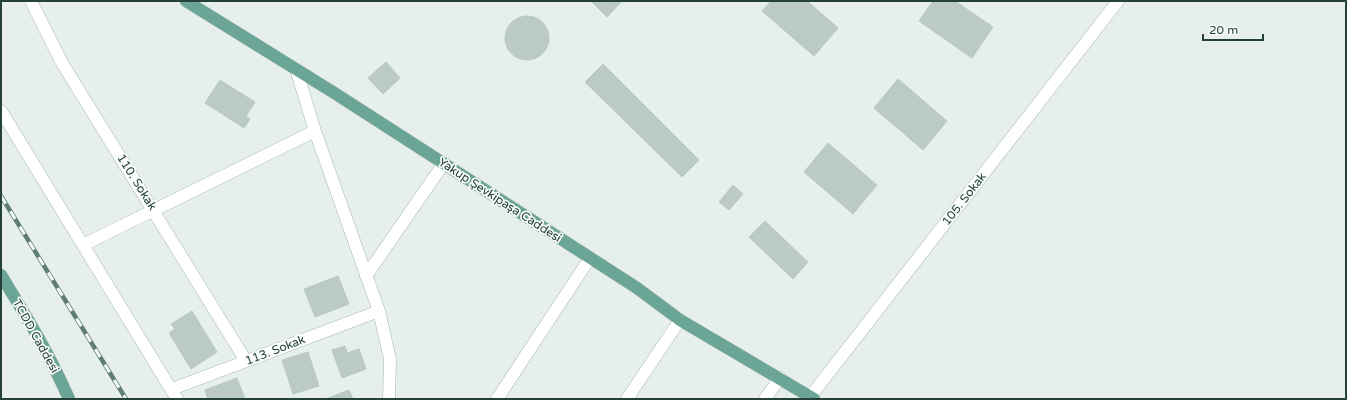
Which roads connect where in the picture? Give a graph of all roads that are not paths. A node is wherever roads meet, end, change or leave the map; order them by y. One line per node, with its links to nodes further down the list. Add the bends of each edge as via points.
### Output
1 (31, 1): 8 (street, 110. Sokak, via 62,63)
2 (186, 1): 4 (main road, Yakup Şevkipaşa Caddesi)
3 (1118, 1): 18 (street, 105. Sokak)
4 (296, 69): 6 (street); 7 (main road, Yakup Şevkipaşa Caddesi)
5 (1, 111): 9 (street)
6 (315, 132): 8 (street); 12 (street)
7 (444, 164): 10 (main road, Yakup Şevkipaşa Caddesi); 12 (street)
8 (155, 209): 9 (street); 15 (street, 110. Sokak)
9 (83, 244): 17 (street)
10 (590, 258): 14 (main road, Yakup Şevkipaşa Caddesi); 21 (street)
11 (1, 275): 19 (main road, TCDD Caddesi, via 31,324)
12 (366, 276): 13 (street)
13 (379, 311): 15 (street, 113. Sokak); 20 (street, via 390,359)
14 (680, 320): 16 (main road, Yakup Şevkipaşa Caddesi); 22 (street)
15 (246, 361): 17 (street, 113. Sokak)
16 (780, 378): 18 (main road, Yakup Şevkipaşa Caddesi); 23 (street)
17 (175, 394)
18 (812, 398)
19 (69, 399)
20 (389, 399)
21 (497, 399)
22 (627, 399)
23 (765, 399)

